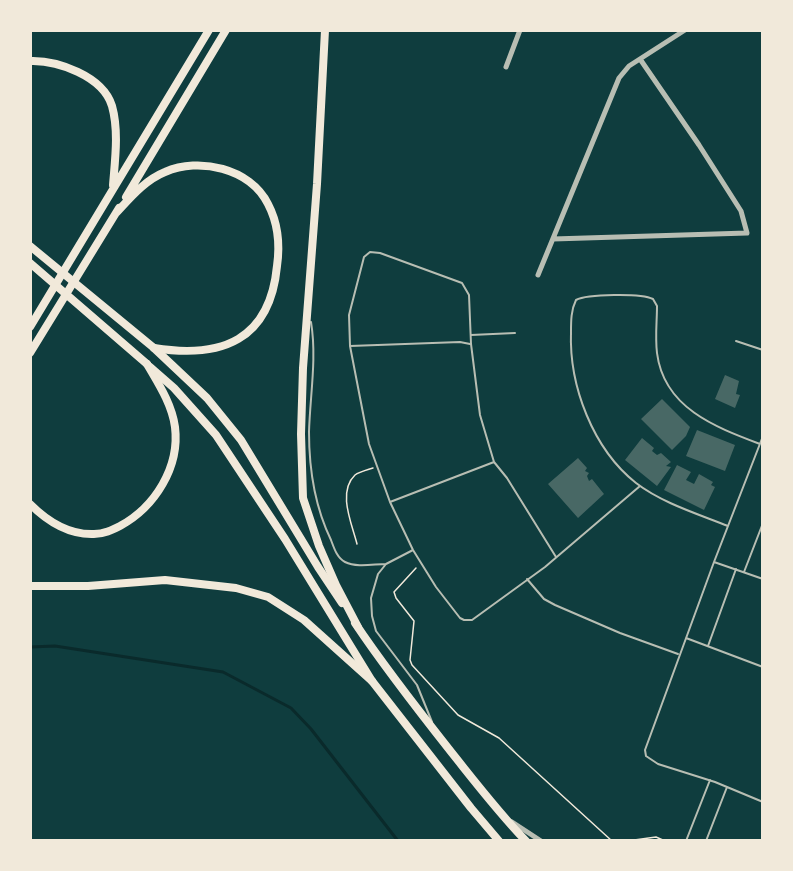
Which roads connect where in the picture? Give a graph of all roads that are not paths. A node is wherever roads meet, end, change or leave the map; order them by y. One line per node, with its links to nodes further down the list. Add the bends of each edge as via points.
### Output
1 (209, 30): 9 (main road)
2 (226, 30): 10 (main road)
3 (325, 30): 15 (main road)
4 (520, 30): 8 (street)
5 (685, 30): 6 (street)
6 (640, 59): 11 (street, via 619,78); 11 (street, via 741,211 747,233)
7 (30, 61): 9 (main road, via 46,60 68,66 106,96 115,127)
8 (506, 67)
9 (113, 189): 16 (main road)
10 (116, 213): 20 (main road); 23 (main road, via 137,190 164,172 190,165 236,173 267,202 276,225 276,280 264,314 250,331 231,344 203,351)
11 (553, 239): 14 (street)
12 (30, 246): 23 (main road)
13 (30, 263): 27 (main road)
14 (538, 275)
15 (306, 308): 39 (lane, via 314,347 309,434 320,516 344,561 360,566); 45 (main road, via 301,434 303,498 319,546)
16 (32, 324)
17 (515, 333): 18 (lane)
18 (471, 335): 21 (lane); 22 (lane, via 469,295 462,283 370,252 364,257 349,315)
19 (736, 341): 24 (lane)
20 (36, 344): 25 (main road); 26 (main road)
21 (471, 344): 22 (lane); 30 (lane, via 480,415)
22 (350, 346): 32 (lane, via 363,421)
23 (154, 348): 45 (main road, via 207,398 241,440)
24 (763, 350)
25 (30, 353)
26 (30, 359)
27 (147, 364): 33 (main road, via 171,409 175,427 171,466 149,504 133,519 94,535 62,528); 50 (main road, via 216,435)
28 (763, 436): 29 (lane)
29 (760, 444): 31 (lane, via 700,417 669,387 657,355 657,306 653,299 579,298 573,308 571,353 578,390 606,450); 35 (lane)
30 (494, 462): 32 (lane); 37 (lane)
31 (640, 486): 35 (lane); 37 (lane)
32 (390, 502): 36 (lane)
33 (30, 504)
34 (763, 523): 41 (lane)
35 (728, 526): 38 (lane)
36 (413, 550): 39 (lane); 42 (lane, via 442,595 464,620 472,620)
37 (556, 556): 42 (lane)
38 (714, 562): 40 (lane); 46 (lane)
39 (386, 564): 51 (lane, via 370,598 376,631 417,685)
40 (736, 569): 41 (lane); 47 (lane)
41 (744, 572): 43 (lane)
42 (528, 579): 48 (lane, via 544,599 555,605)
43 (763, 579)
44 (30, 586): 50 (main road, via 165,579 236,588 268,597 304,620)
45 (358, 627): 51 (main road)
46 (686, 638): 47 (lane); 48 (lane)
47 (708, 646): 49 (lane)
48 (680, 654): 52 (lane, via 645,753 658,764)
49 (763, 667)
50 (372, 681): 56 (main road)
51 (435, 731): 55 (main road)
52 (710, 780): 53 (lane); 59 (lane)
53 (727, 787): 54 (lane); 60 (lane)
54 (763, 802)
55 (503, 816): 57 (main road); 58 (street)
56 (499, 841)
57 (526, 841)
58 (541, 841)
59 (686, 841)
60 (706, 841)

